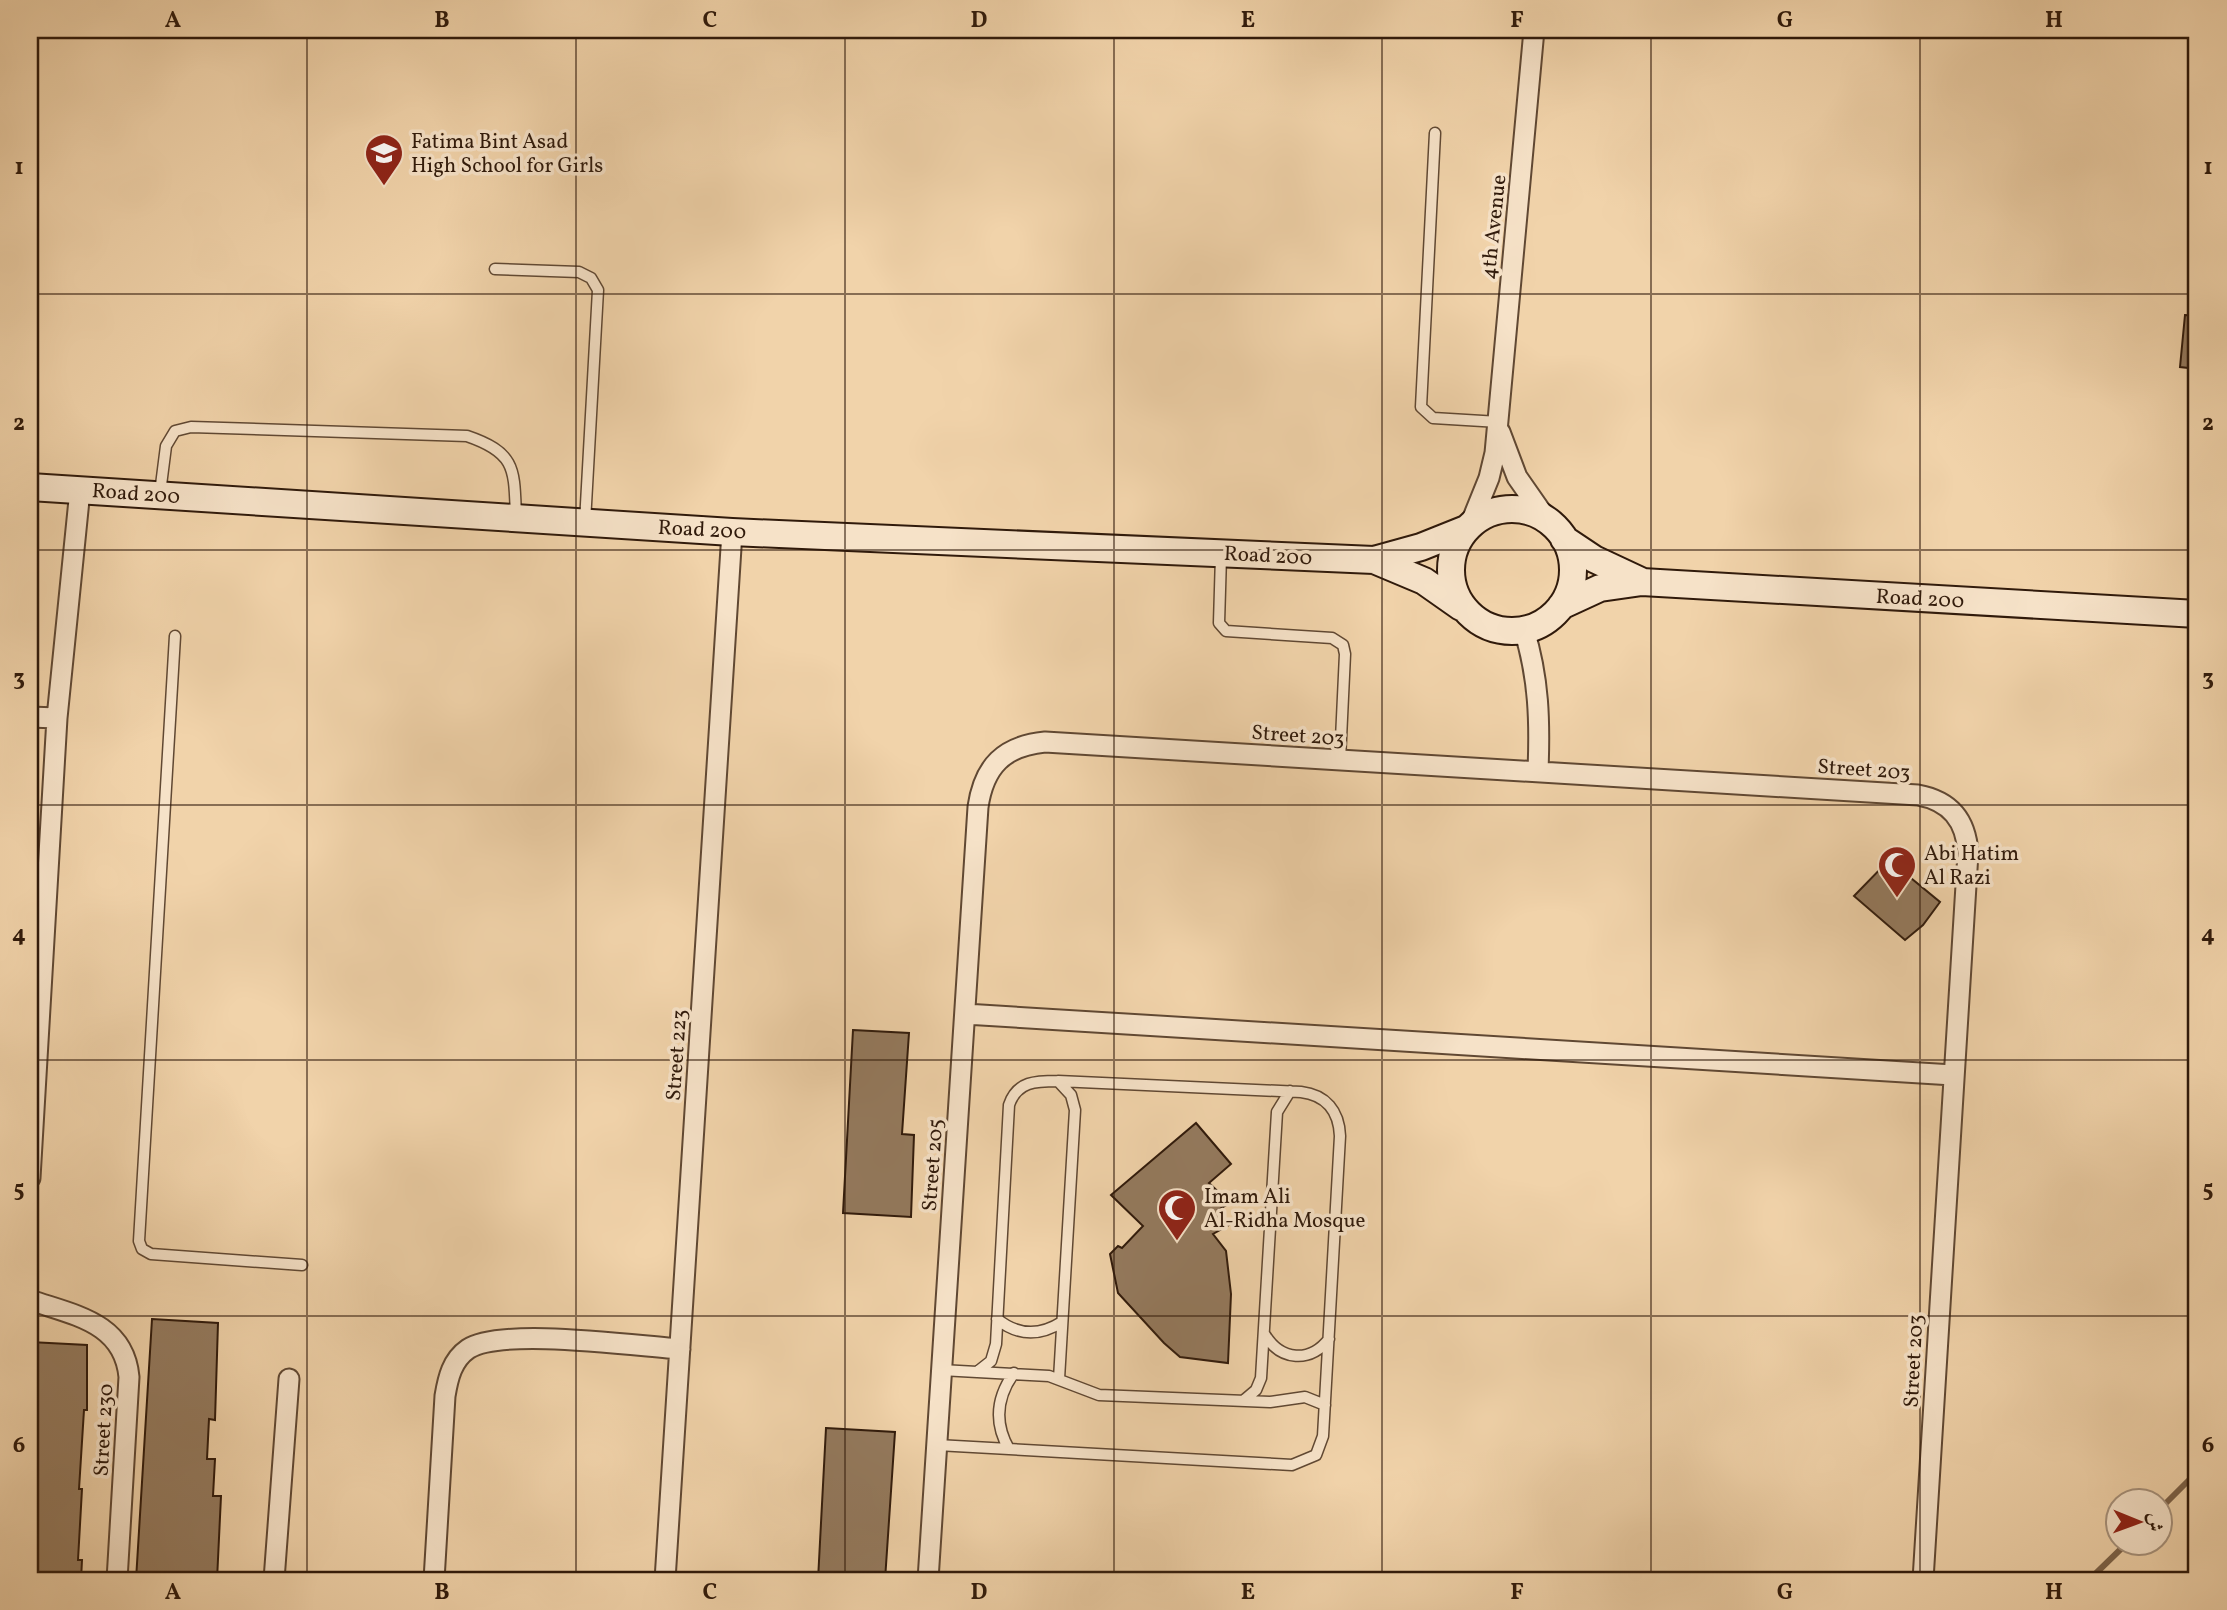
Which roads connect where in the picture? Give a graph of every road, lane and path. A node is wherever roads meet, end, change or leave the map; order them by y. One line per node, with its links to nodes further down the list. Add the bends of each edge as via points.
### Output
1 (1534, 30): 4 (street, 4th Avenue)
2 (1436, 133): 4 (lane, via 1422,407 1433,418)
3 (495, 269): 9 (lane, via 579,272 591,278 598,290)
4 (1499, 425): 10 (street, 4th Avenue, via 1489,478); 11 (street, 4th Avenue, via 1517,477)
5 (30, 487): 6 (main road, Road 200)
6 (80, 490): 7 (main road, Road 200); 22 (street)
7 (159, 495): 8 (main road, Road 200); 8 (lane, via 166,446 175,431 191,427 467,436 493,445 504,457 514,474)
8 (516, 518): 9 (main road, Road 200)
9 (585, 522): 12 (main road, Road 200)
10 (1468, 527): 11 (main road, via 1487,514 1508,508 1522,509); 14 (main road, Road 200); 17 (main road, via 1450,566 1457,599)
11 (1556, 529): 15 (main road, Road 200, via 1609,568); 16 (main road, via 1571,559 1572,580)
12 (732, 532): 13 (main road, Road 200); 37 (street, Street 223)
13 (1221, 553): 14 (main road, Road 200); 24 (lane, via 1219,623 1226,631 1332,638 1343,645)
14 (1374, 560): 17 (main road, Road 200, via 1424,581)
15 (1642, 582): 16 (main road, Road 200, via 1600,588); 18 (main road, Road 200)
16 (1561, 606): 19 (main road, via 1545,621)
17 (1467, 612): 19 (main road, via 1493,629)
18 (2197, 614)
19 (1524, 630): 25 (street, via 1539,706)
20 (175, 636): 31 (lane, via 139,1241 151,1254)
21 (30, 717): 22 (street)
22 (57, 718): 30 (street)
23 (998, 758): 24 (street, Street 203, via 1028,744 1045,742); 26 (street, Street 205, via 981,788 978,807)
24 (1340, 761): 25 (street, Street 203)
25 (1538, 771): 27 (street, Street 203, via 1918,795 1948,806 1961,820 1968,853)
26 (965, 1014): 27 (street); 38 (street, Street 205)
27 (1953, 1075): 52 (street, Street 203)
28 (1058, 1081): 29 (lane); 33 (lane, via 1026,1084 1015,1092 1010,1105); 34 (lane, via 1071,1095 1075,1110)
29 (1290, 1091): 35 (lane, via 1277,1111); 36 (lane, via 1321,1097 1339,1125)
30 (30, 1178)
31 (302, 1265)
32 (30, 1300): 47 (street, Street 230, via 108,1330 128,1366)
33 (997, 1319): 34 (lane, via 1029,1333); 39 (lane, via 994,1353)
34 (1062, 1322): 42 (lane)
35 (1265, 1335): 36 (lane, via 1277,1350 1296,1357 1315,1352); 43 (lane, via 1261,1378 1256,1390)
36 (1329, 1339): 44 (lane)
37 (680, 1349): 49 (street, via 502,1338 465,1351 449,1375 445,1396); 50 (street, Street 223)
38 (941, 1370): 39 (lane); 45 (street, Street 205)
39 (977, 1372): 40 (lane)
40 (1014, 1374): 42 (lane); 46 (lane, via 998,1410)
41 (289, 1378): 48 (street)
42 (1059, 1379): 43 (lane, via 1099,1395)
43 (1242, 1401): 44 (lane, via 1305,1398)
44 (1325, 1405): 46 (lane, via 1321,1447 1310,1460 1292,1465)
45 (936, 1445): 46 (lane); 51 (street, Street 205)
46 (1009, 1449)
47 (117, 1580)
48 (274, 1580)
49 (434, 1580)
50 (665, 1580)
51 (928, 1580)
52 (1923, 1580)

